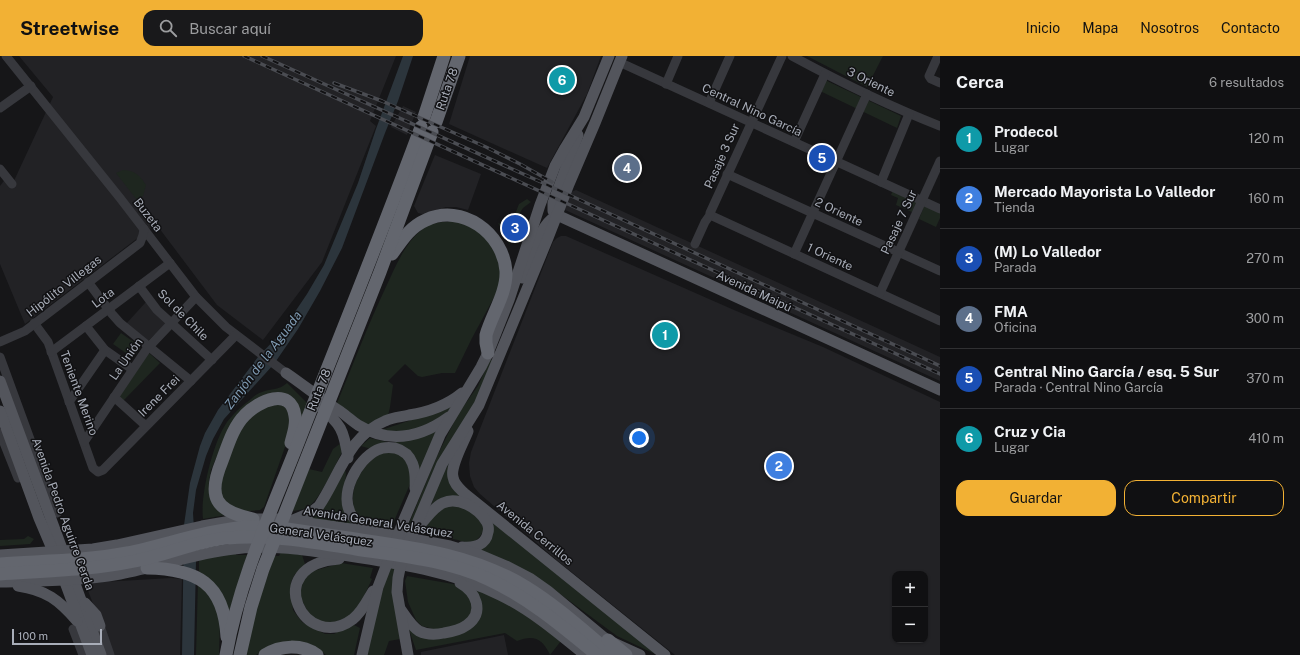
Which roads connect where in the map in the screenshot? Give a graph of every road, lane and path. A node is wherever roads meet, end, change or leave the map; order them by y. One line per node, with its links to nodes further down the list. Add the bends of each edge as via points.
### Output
1 (6, 56): 14 (street, Buzeta)
2 (444, 56): 21 (highway, Ruta 78)
3 (458, 56): 21 (highway, Ruta 78)
4 (609, 56): 19 (main road)
5 (678, 56): 13 (street)
6 (730, 56): 16 (street)
7 (782, 56): 20 (street, Pasaje 3 Sur)
8 (792, 56): 11 (street, 3 Oriente)
9 (938, 56): 12 (street, via 929,76)
10 (619, 58): 13 (street, Central Nino García); 34 (main road)
11 (825, 74): 15 (street, 3 Oriente); 23 (street)
12 (940, 83)
13 (666, 84): 16 (street, Central Nino García)
14 (31, 86): 17 (street); 35 (street, Buzeta)
15 (868, 94): 18 (street, 3 Oriente); 25 (street)
16 (709, 103): 20 (street, Central Nino García)
17 (0, 108)
18 (909, 114): 22 (street, 3 Oriente); 28 (street)
19 (584, 117): 34 (main road, via 553,203 553,211); 48 (main road, via 555,166)
20 (751, 122): 23 (street, Central Nino García); 27 (street, Pasaje 3 Sur)
21 (428, 125): 43 (highway, Ruta 78); 78 (highway, Ruta 78, via 361,284)
22 (940, 126)
23 (794, 142): 25 (street, Central Nino García)
24 (940, 161): 30 (street, Pasaje 7 Sur)
25 (836, 162): 28 (street, Central Nino García); 32 (street)
26 (0, 169): 29 (street)
27 (727, 174): 32 (street, 2 Oriente); 33 (street, Pasaje 3 Sur)
28 (881, 182): 30 (street, Central Nino García)
29 (12, 184)
30 (922, 200): 31 (street, Central Nino García); 39 (street, Pasaje 7 Sur)
31 (940, 209)
32 (813, 213): 39 (street, 2 Oriente); 40 (street)
33 (710, 215): 38 (street, Pasaje 3 Sur); 40 (street, 1 Oriente)
34 (557, 216): 48 (main road, via 550,220 543,230 524,275); 67 (main road, Avenida Maipú); 70 (main road)
35 (144, 229): 36 (street); 37 (street, Buzeta)
36 (140, 243): 37 (street); 44 (street, Hipólito Villegas)
37 (155, 243): 41 (street, Buzeta)
38 (695, 244)
39 (898, 252): 42 (street, 2 Oriente); 46 (street, Pasaje 7 Sur)
40 (794, 254): 46 (street, 1 Oriente)
41 (170, 263): 45 (street, Lota); 47 (street, Buzeta)
42 (940, 271)
43 (380, 272): 59 (highway, via 406,235 428,219 450,215 466,218 481,226 496,242 506,271 504,288 486,335); 111 (highway, Ruta 78, via 263,569 251,606)
44 (88, 282): 49 (street); 52 (street, Hipólito Villegas)
45 (139, 286): 49 (street, Lota); 51 (street, Sol de Chile)
46 (880, 293): 50 (street, 1 Oriente)
47 (196, 297): 51 (street, La Unión); 54 (street, Buzeta)
48 (510, 300): 59 (main road)
49 (108, 309): 53 (street, Lota); 56 (street, via 120,323)
50 (940, 321)
51 (171, 323): 56 (street, La Unión); 61 (street, Sol de Chile)
52 (34, 324): 55 (street, Hipólito Villegas, via 20,334); 58 (street, Teniente Merino, via 45,338)
53 (86, 326): 57 (street); 58 (street, Lota)
54 (236, 335): 61 (street, Irene Frei); 63 (street, Buzeta)
55 (0, 342)
56 (148, 346): 62 (street, La Unión); 64 (street)
57 (105, 350): 62 (street); 69 (street)
58 (51, 352): 69 (street, Teniente Merino)
59 (488, 353): 66 (main road)
60 (0, 357): 83 (street, Avenida Pedro Aguirre Cerda)
61 (212, 360): 64 (street, Irene Frei)
62 (132, 369): 68 (street, La Unión)
63 (286, 373): 72 (main road)
64 (191, 381): 74 (street, Irene Frei)
65 (0, 382): 93 (main road, Avenida Pedro Aguirre Cerda)
66 (471, 384): 73 (main road); 85 (main road, via 454,400 440,408 390,419 374,426 351,449 319,506)
67 (940, 390)
68 (114, 397): 74 (street); 76 (street, La Unión)
69 (69, 402): 76 (street, Teniente Merino)
70 (479, 405): 89 (main road, via 442,464); 121 (main road, Avenida Cerrillos, via 453,468 456,485)
71 (0, 411): 81 (main road, Avenida Pedro Aguirre Cerda)
72 (333, 412): 73 (main road, via 379,435 392,436 421,433); 80 (main road, via 344,437)
73 (451, 416): 82 (main road, via 440,435)
74 (146, 426): 77 (street, Irene Frei)
75 (0, 433): 79 (street)
76 (84, 442): 77 (street, Teniente Merino, via 93,468)
77 (98, 472)
78 (286, 474): 84 (highway, via 295,414 288,402 277,398 270,399 250,410 237,424 217,471 215,482 215,494 221,505); 106 (highway, Ruta 78, via 250,564)
79 (18, 478): 81 (main road)
80 (350, 485): 82 (main road, via 368,456 380,449 393,448 406,453 413,464); 87 (main road, via 348,501 352,515)
81 (29, 490): 104 (main road, Avenida Pedro Aguirre Cerda)
82 (414, 496): 99 (main road)
83 (57, 513): 93 (main road)
84 (254, 530): 85 (highway, General Velásquez); 85 (main road, Avenida General Velásquez); 86 (highway, General Velásquez, via 228,529); 86 (main road, Avenida General Velásquez, via 224,550)
85 (286, 531): 87 (highway, General Velásquez); 87 (main road, Avenida General Velásquez); 92 (main road, Avenida General Velásquez)
86 (201, 539): 90 (highway, General Velásquez); 90 (main road, Avenida General Velásquez)
87 (380, 544): 89 (highway, General Velásquez); 89 (main road, Avenida General Velásquez); 92 (main road, Avenida General Velásquez)
88 (450, 546): 89 (main road, Avenida General Velásquez); 89 (main road, via 476,546 488,535 486,520 470,506 458,501 437,506 429,515); 105 (main road, Avenida General Velásquez, via 489,559 527,577)
89 (416, 550): 97 (main road, Avenida General Velásquez); 102 (main road, via 402,559 397,587); 117 (highway, General Velásquez, via 489,579 512,592 546,614); 118 (highway, General Velásquez, via 446,554 473,562 513,580 551,604)
90 (178, 551): 93 (highway, General Velásquez); 96 (highway, via 162,569); 106 (highway, via 197,577 212,590 222,608)
91 (0, 555): 95 (main road)
92 (358, 558): 99 (main road, via 320,562 300,577 295,599 298,609 309,623 331,628 348,623 362,608)
93 (72, 560): 95 (highway, General Velásquez); 95 (main road); 96 (main road, via 112,575); 101 (main road, Avenida Pedro Aguirre Cerda)
94 (0, 564): 95 (highway, General Velásquez)
95 (48, 566): 98 (highway, General Velásquez); 100 (main road)
96 (147, 568)
97 (436, 572): 102 (main road, via 472,591 477,607 470,623 453,631 427,634 413,626); 116 (main road, Avenida General Velásquez, via 479,586 516,603)
98 (0, 574)
99 (382, 575): 114 (main road)
100 (0, 583): 104 (main road, via 26,587 47,594 63,605)
101 (81, 600): 103 (main road, via 92,610); 109 (main road, Avenida Pedro Aguirre Cerda)
102 (400, 608): 115 (main road)
103 (100, 626): 110 (street)
104 (77, 627): 107 (street, Avenida Pedro Aguirre Cerda); 108 (main road, Avenida Pedro Aguirre Cerda)
105 (608, 640): 119 (highway); 120 (main road, Avenida General Velásquez)
106 (227, 654)
107 (83, 655)
108 (92, 655)
109 (101, 655)
110 (110, 655)
111 (240, 655)
112 (265, 655): 113 (highway, via 277,649 291,647 308,650)
113 (317, 655)
114 (362, 655)
115 (408, 655)
116 (585, 655)
117 (597, 655)
118 (614, 655)
119 (626, 655)
120 (640, 655)
121 (665, 655)

